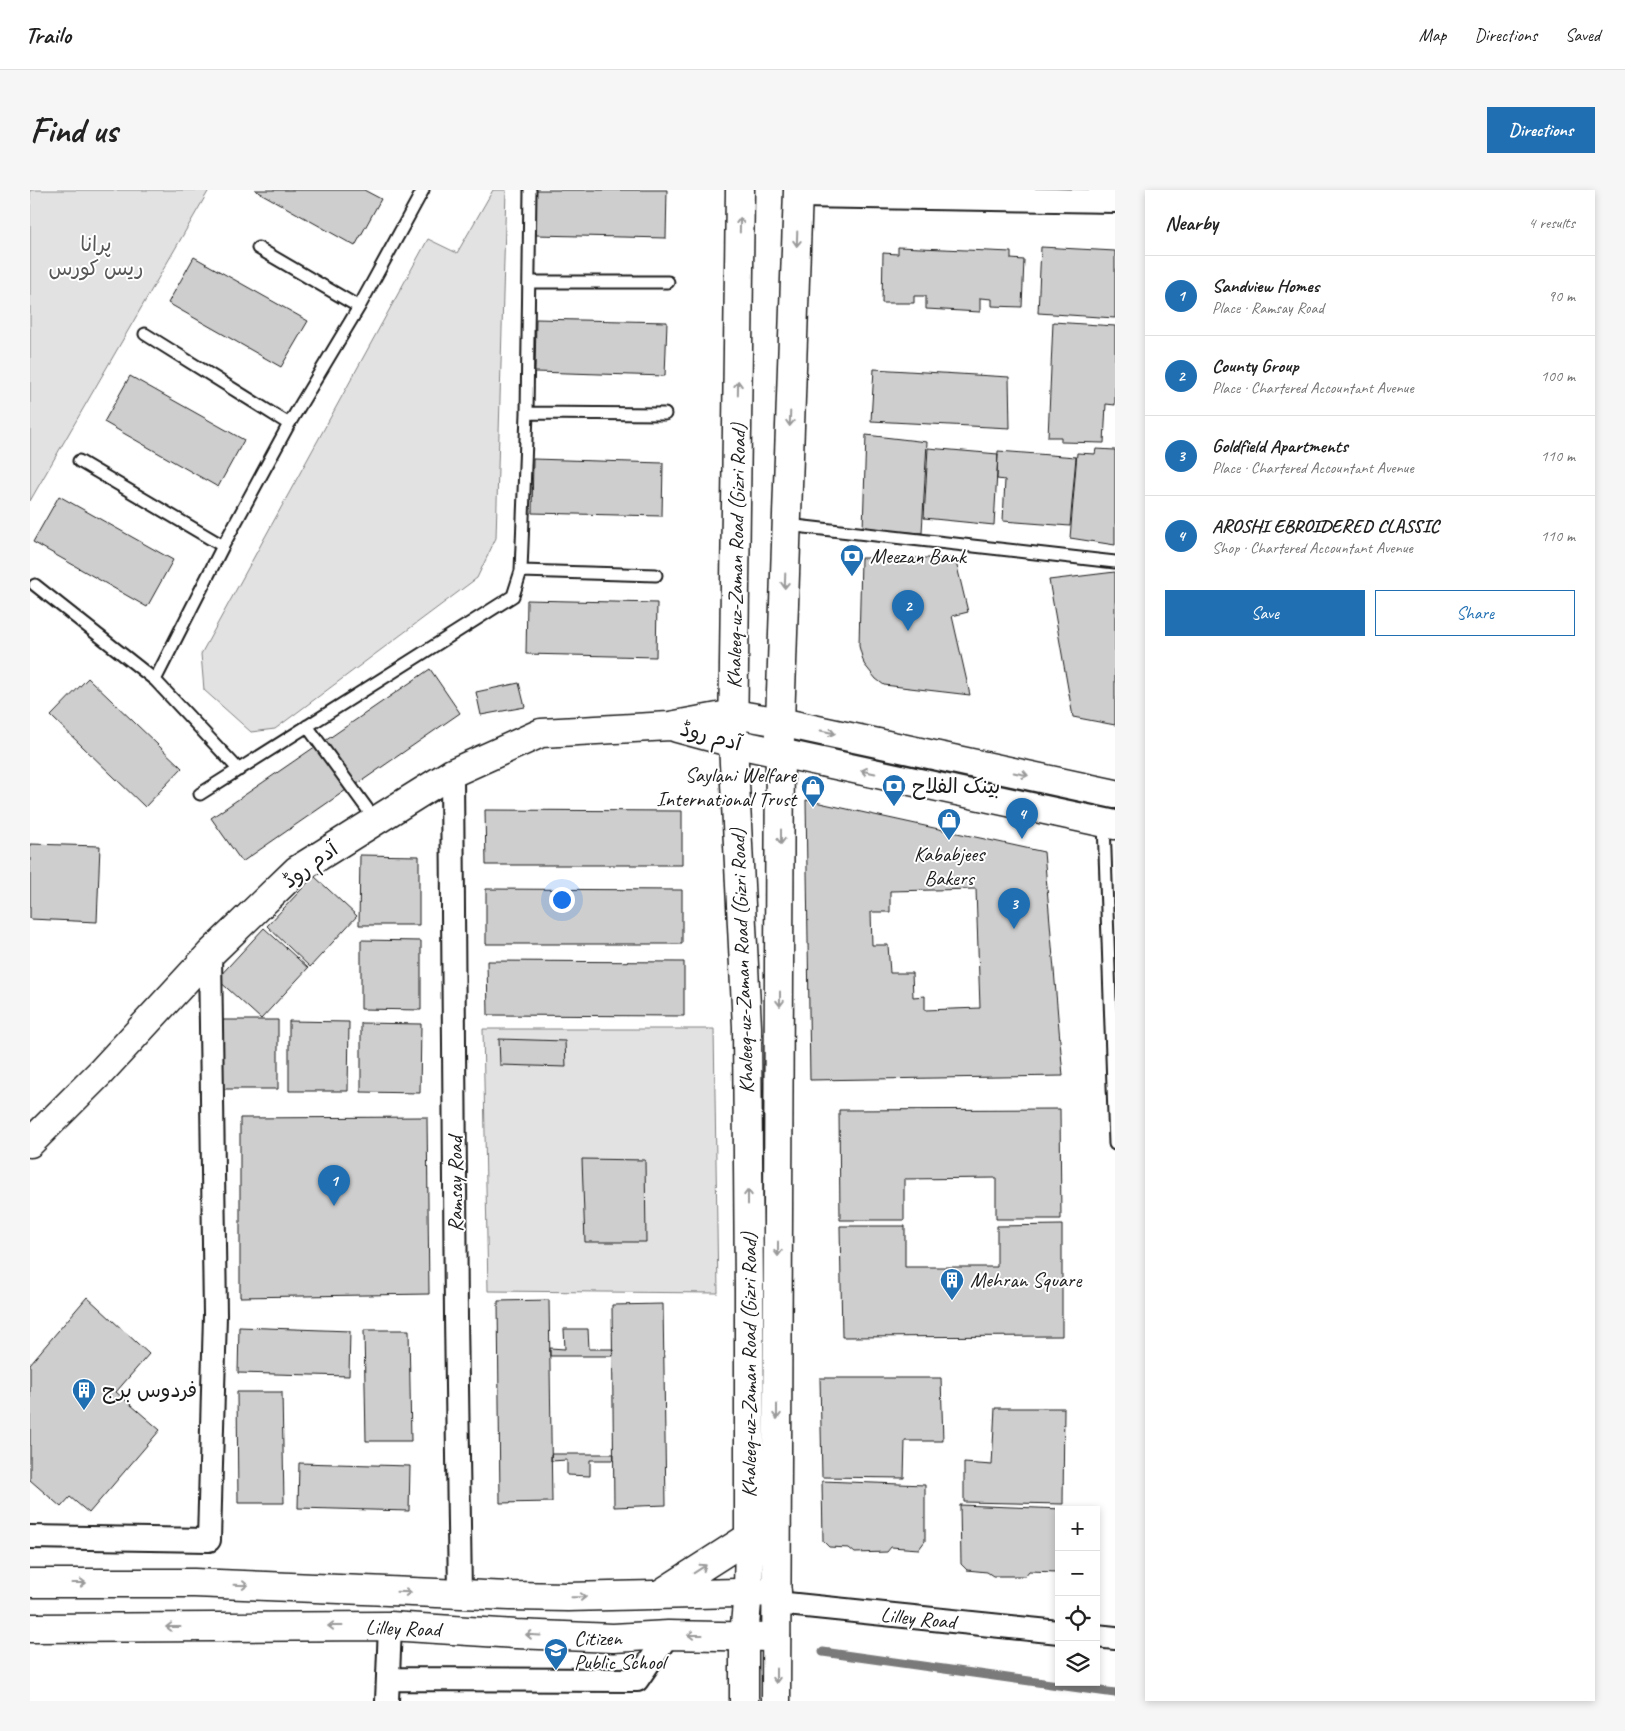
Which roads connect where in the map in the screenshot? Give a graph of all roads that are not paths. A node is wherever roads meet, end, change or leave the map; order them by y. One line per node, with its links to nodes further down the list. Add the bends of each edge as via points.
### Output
1 (423, 190): 9 (lane)
2 (530, 190): 7 (lane)
3 (740, 190): 22 (main road, Khaleeq-uz-Zaman Road (Gizri Road), one-way to 3)
4 (798, 193): 5 (street); 15 (main road, Khaleeq-uz-Zaman Road (Gizri Road), one-way to 15)
5 (1115, 201)
6 (258, 248): 9 (lane)
7 (528, 282): 8 (lane); 11 (lane)
8 (668, 282)
9 (359, 308): 13 (lane)
10 (145, 334): 13 (lane)
11 (527, 413): 12 (lane); 18 (lane)
12 (665, 414)
13 (289, 424): 16 (lane)
14 (79, 460): 16 (lane)
15 (787, 526): 17 (lane); 23 (main road, Khaleeq-uz-Zaman Road (Gizri Road), one-way to 23)
16 (223, 546): 21 (lane)
17 (1115, 562)
18 (521, 571): 19 (lane); 24 (lane, via 513,596)
19 (656, 575)
20 (35, 585): 21 (lane)
21 (155, 680): 28 (lane)
22 (734, 714): 23 (main road, آدم روڈ); 25 (main road, آدم روڈ); 26 (main road, Khaleeq-uz-Zaman Road (Gizri Road))
23 (780, 722): 27 (main road, Khaleeq-uz-Zaman Road (Gizri Road)); 31 (main road, آدم روڈ, one-way to 31)
24 (307, 726): 28 (lane); 32 (lane)
25 (670, 726): 26 (main road, آدم روڈ); 29 (main road, آدم روڈ, via 542,733)
26 (733, 743): 27 (main road, آدم روڈ); 38 (main road, Khaleeq-uz-Zaman Road (Gizri Road), one-way to 26, via 747,1027)
27 (781, 753): 33 (main road, آدم روڈ, one-way to 27); 43 (main road, Khaleeq-uz-Zaman Road (Gizri Road), one-way to 43)
28 (239, 770): 30 (lane)
29 (452, 773): 32 (main road, آدم روڈ); 41 (street, Ramsay Road)
30 (200, 794)
31 (1115, 794)
32 (376, 821): 34 (main road, آدم روڈ, via 297,870)
33 (1109, 824): 36 (lane)
34 (210, 954): 35 (main road, آدم روڈ); 37 (street, via 215,1315 209,1540)
35 (30, 1143)
36 (1115, 1144)
37 (30, 1537)
38 (749, 1538): 40 (main road, Khaleeq-uz-Zaman Road (Gizri Road)); 42 (main road, one-way to 38)
39 (30, 1583): 41 (main road, Lilley Road, one-way to 41, via 194,1583)
40 (748, 1592): 42 (main road, Lilley Road); 43 (main road, Lilley Road); 48 (main road, Khaleeq-uz-Zaman Road (Gizri Road))
41 (460, 1594): 42 (main road, Lilley Road, one-way to 42, via 558,1597)
42 (659, 1595)
43 (777, 1597): 46 (street, Lilley Road); 50 (main road, Khaleeq-uz-Zaman Road (Gizri Road))
44 (390, 1626): 45 (main road, Lilley Road, one-way to 45); 47 (main road, Lilley Road, one-way to 44, via 613,1638); 52 (street)
45 (30, 1628)
46 (1055, 1632)
47 (668, 1636): 48 (main road, Lilley Road, one-way to 47); 52 (street, via 637,1680)
48 (744, 1636): 50 (main road, Lilley Road); 53 (main road, Khaleeq-uz-Zaman Road (Gizri Road))
49 (1100, 1636): 51 (street)
50 (776, 1637): 54 (main road, Khaleeq-uz-Zaman Road (Gizri Road), one-way to 54)
51 (1115, 1638)
52 (387, 1690)
53 (744, 1701)
54 (776, 1701)

